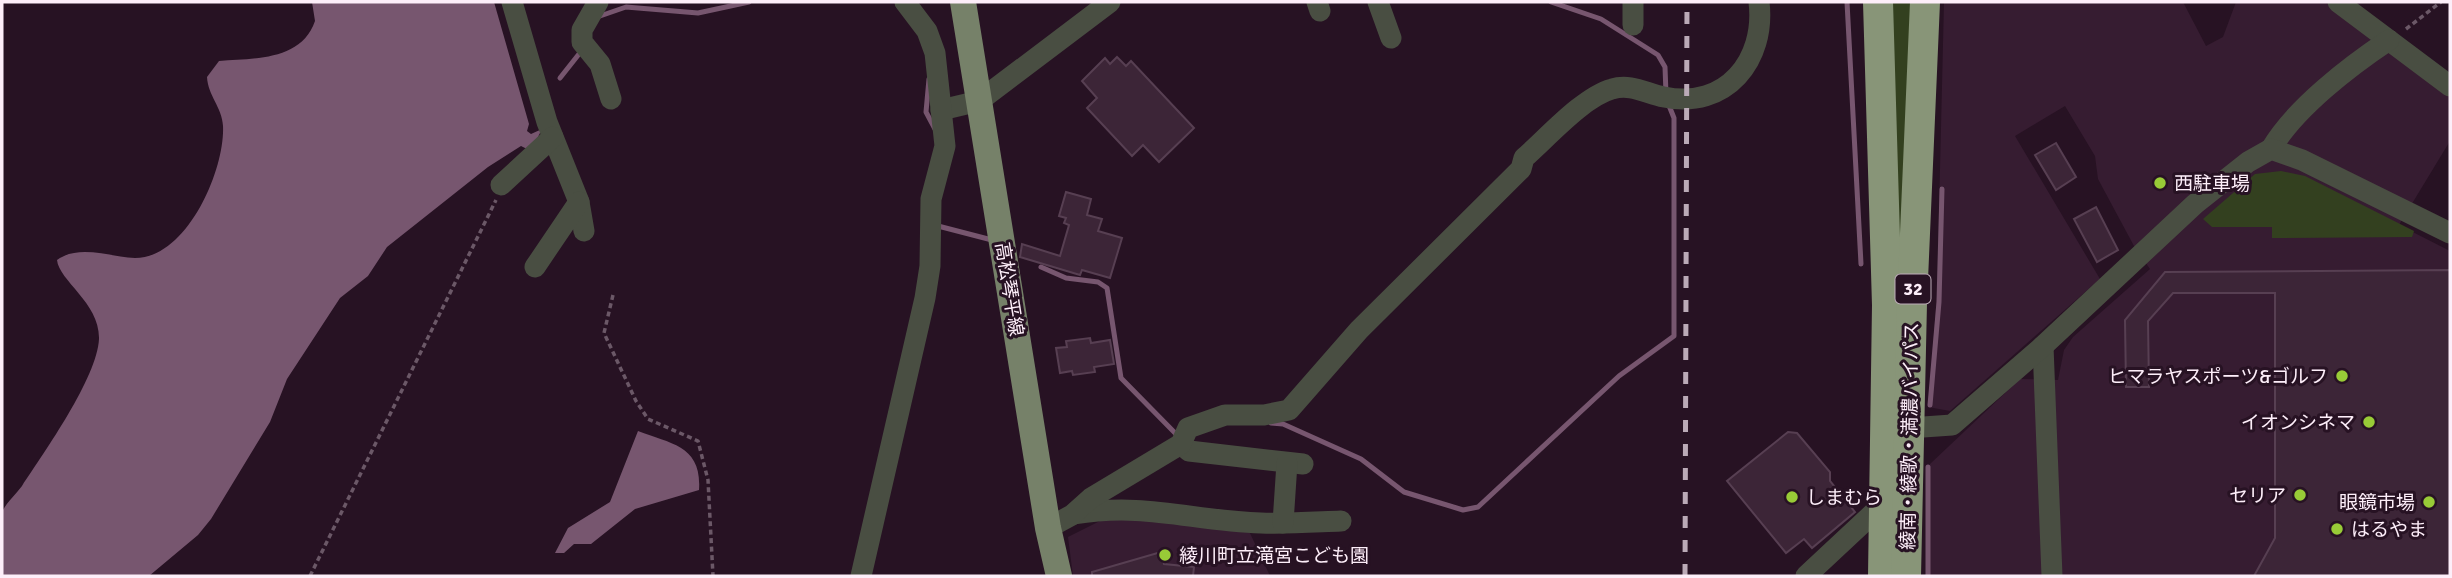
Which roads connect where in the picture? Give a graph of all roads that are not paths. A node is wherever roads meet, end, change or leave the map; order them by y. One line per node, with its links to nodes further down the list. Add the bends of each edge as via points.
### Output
1 (512, 2): 19 (street)
2 (597, 2): 16 (street, via 582,30 582,42 600,64)
3 (905, 2): 18 (street, via 927,32 935,53)
4 (963, 2): 17 (main road, 高松琴平線)
5 (1110, 2): 17 (street)
6 (1378, 2): 13 (street)
7 (1633, 2): 12 (street)
8 (1759, 2): 28 (street, via 1761,19 1747,68 1732,83 1701,98 1667,98 1625,87 1590,101 1524,158 1521,169 1359,330 1290,410 1214,417 1188,428)
9 (1878, 2): 29 (highway, 綾南・綾歌・満濃バイパス / 32, via 1887,305)
10 (1925, 2): 27 (highway, 綾南・綾歌・満濃バイパス / 32)
11 (2339, 2): 14 (street)
12 (1633, 26)
13 (1391, 38)
14 (2389, 40): 15 (street); 20 (street, via 2283,128)
15 (2450, 86)
16 (611, 99)
17 (979, 101): 18 (street); 33 (main road, 高松琴平線)
18 (941, 110): 34 (street, via 945,146 931,199 930,266)
19 (553, 137): 21 (street); 22 (street)
20 (2270, 149): 24 (street, via 2302,160); 26 (street, via 2196,204)
21 (501, 185)
22 (579, 202): 23 (street); 25 (street)
23 (584, 231)
24 (2450, 233)
25 (536, 267)
26 (2043, 346): 27 (street, via 1952,425); 39 (street)
27 (1909, 428): 38 (highway, 綾南・綾歌・満濃バイパス / 32)
28 (1181, 444): 30 (street); 32 (street, via 1189,451 1295,463)
29 (1883, 504): 36 (street); 37 (highway, 綾南・綾歌・満濃バイパス / 32)
30 (1072, 514): 32 (street, via 1154,509); 33 (street)
31 (1341, 521): 32 (street)
32 (1283, 523)
33 (1048, 528): 35 (main road, 高松琴平線)
34 (861, 576)
35 (1059, 576)
36 (1806, 576)
37 (1883, 576)
38 (1906, 576)
39 (2052, 576)

